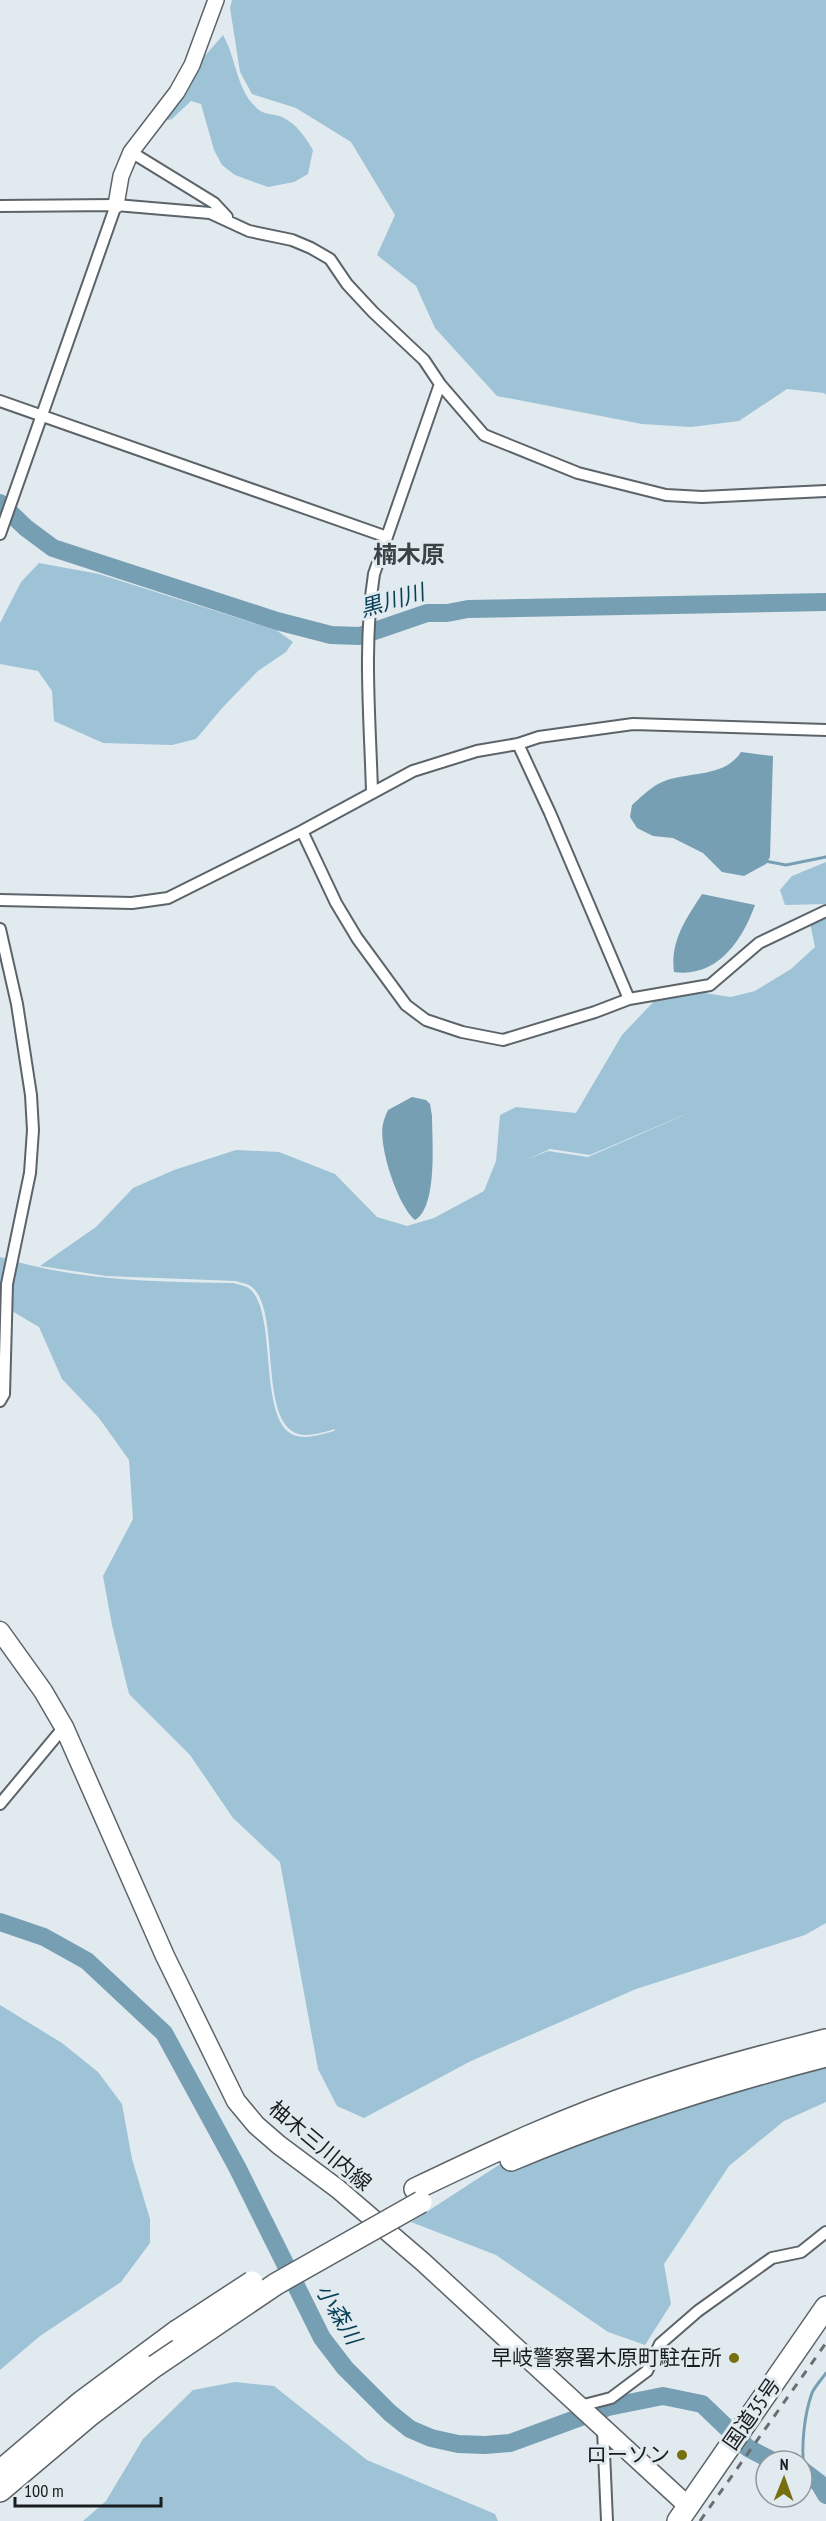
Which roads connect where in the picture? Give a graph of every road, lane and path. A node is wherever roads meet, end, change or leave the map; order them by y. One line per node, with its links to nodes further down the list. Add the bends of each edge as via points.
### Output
1 (216, 0): 2 (street, via 192,65 177,92)
2 (131, 153): 3 (street, via 121,176); 5 (street, via 214,203)
3 (116, 205): 4 (street); 5 (street, via 210,213); 8 (street)
4 (0, 206)
5 (233, 224): 6 (street, via 292,240 330,259 373,312 424,360)
6 (440, 384): 9 (street, via 484,435 578,473 666,495); 11 (street)
7 (0, 400): 8 (street)
8 (42, 415): 10 (street); 11 (street)
9 (826, 491)
10 (0, 534)
11 (387, 537): 14 (street, via 369,605)
12 (826, 730): 13 (street, via 633,724 539,737)
13 (518, 744): 14 (street, via 477,751 412,771); 19 (street)
14 (372, 792): 15 (street)
15 (302, 831): 16 (street, via 156,902); 19 (street, via 357,938 406,1005 426,1020 503,1040)
16 (0, 900)
17 (826, 911): 19 (street, via 759,943 710,985)
18 (0, 929): 20 (street, via 17,1004 33,1130 30,1173 7,1284 4,1394)
19 (629, 999)
20 (0, 1401)
21 (0, 1631): 22 (main road, 柚木三川内線)
22 (64, 1727): 23 (street); 29 (main road, 柚木三川内線, via 165,1956 236,2102 256,2125 423,2262)
23 (0, 1804)
24 (826, 2040): 26 (highway, via 645,2091 560,2123)
25 (826, 2056): 26 (highway, via 649,2106)
26 (418, 2195): 31 (highway, bridge, via 268,2271 177,2331 81,2403); 32 (highway, bridge, via 155,2366)
27 (826, 2232): 29 (street, via 801,2252 772,2258 698,2311 660,2344 646,2371 611,2398)
28 (826, 2307): 33 (highway, 国道35号)
29 (582, 2408): 30 (main road, 柚木三川内線)
30 (603, 2428): 33 (main road, 柚木三川内線); 34 (street)
31 (0, 2471)
32 (0, 2491)
33 (683, 2513)
34 (607, 2521)

